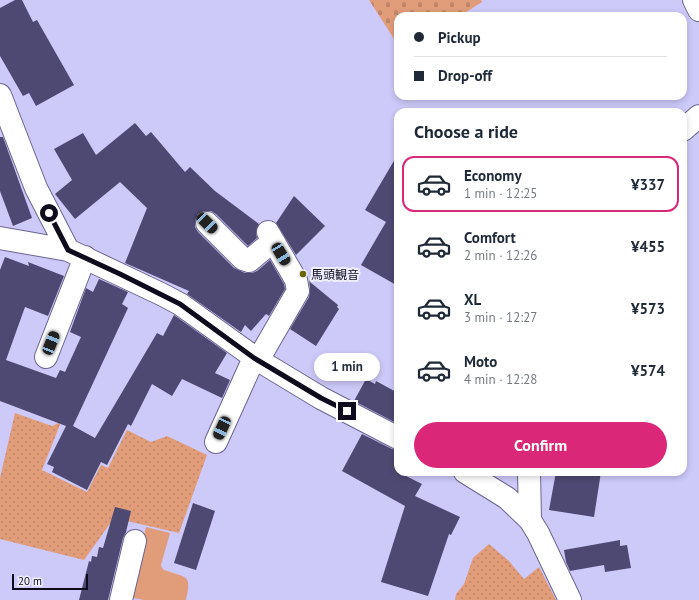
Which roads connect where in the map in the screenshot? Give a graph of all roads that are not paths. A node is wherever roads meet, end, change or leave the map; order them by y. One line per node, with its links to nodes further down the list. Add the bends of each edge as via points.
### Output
1 (694, 0): 2 (street)
2 (699, 10)
3 (0, 95): 8 (street, via 36,188)
4 (699, 116): 5 (street)
5 (687, 126)
6 (207, 223): 10 (street, via 249,261 270,237 296,280 298,291)
7 (0, 238): 8 (street)
8 (77, 254): 9 (street); 10 (street, via 180,304)
9 (46, 357)
10 (256, 359): 11 (street, via 321,398); 12 (street)
11 (394, 436)
12 (216, 442)
13 (471, 476): 15 (street, via 507,498)
14 (529, 476): 15 (street)
15 (530, 520): 18 (street)
16 (135, 541): 17 (street)
17 (121, 600)
18 (570, 600)

